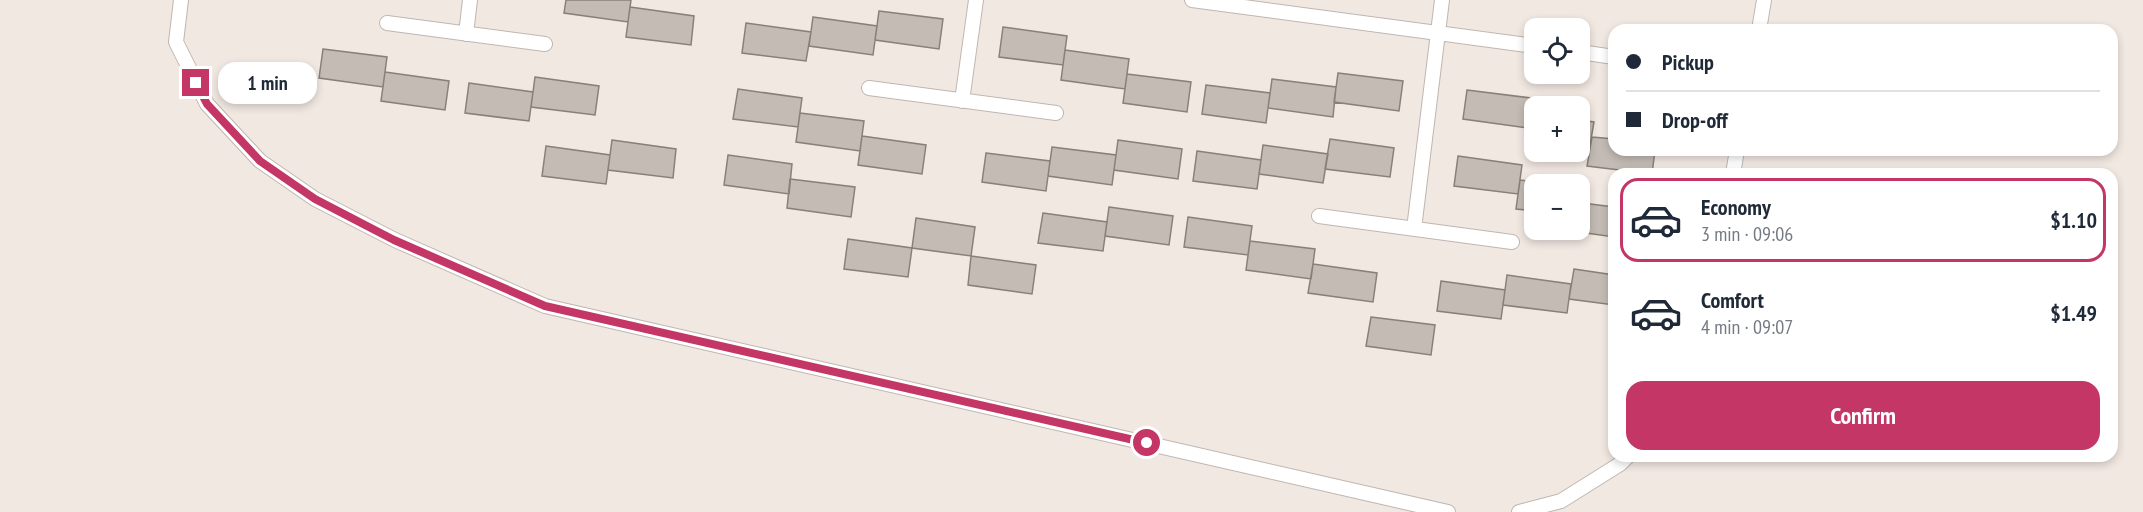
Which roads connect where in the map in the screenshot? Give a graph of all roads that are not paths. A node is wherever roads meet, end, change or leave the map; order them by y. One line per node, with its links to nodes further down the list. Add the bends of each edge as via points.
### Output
1 (181, 0): 22 (lane, via 176,42 207,104 260,161 315,199 394,240 545,306)
2 (470, 0): 10 (lane)
3 (976, 0): 16 (lane)
4 (1192, 0): 9 (lane)
5 (1442, 0): 9 (lane)
6 (1764, 0): 8 (lane)
7 (387, 23): 10 (lane)
8 (1760, 24)
9 (1438, 33): 12 (lane); 19 (lane)
10 (466, 34): 11 (lane)
11 (545, 44)
12 (1524, 45)
13 (1590, 53): 14 (lane)
14 (1608, 56)
15 (869, 88): 16 (lane)
16 (962, 101): 17 (lane)
17 (1056, 113)
18 (1319, 216): 19 (lane)
19 (1414, 229): 20 (lane)
20 (1512, 242)
21 (1622, 462): 23 (lane, via 1561,501)
22 (1448, 512)
23 (1519, 512)

